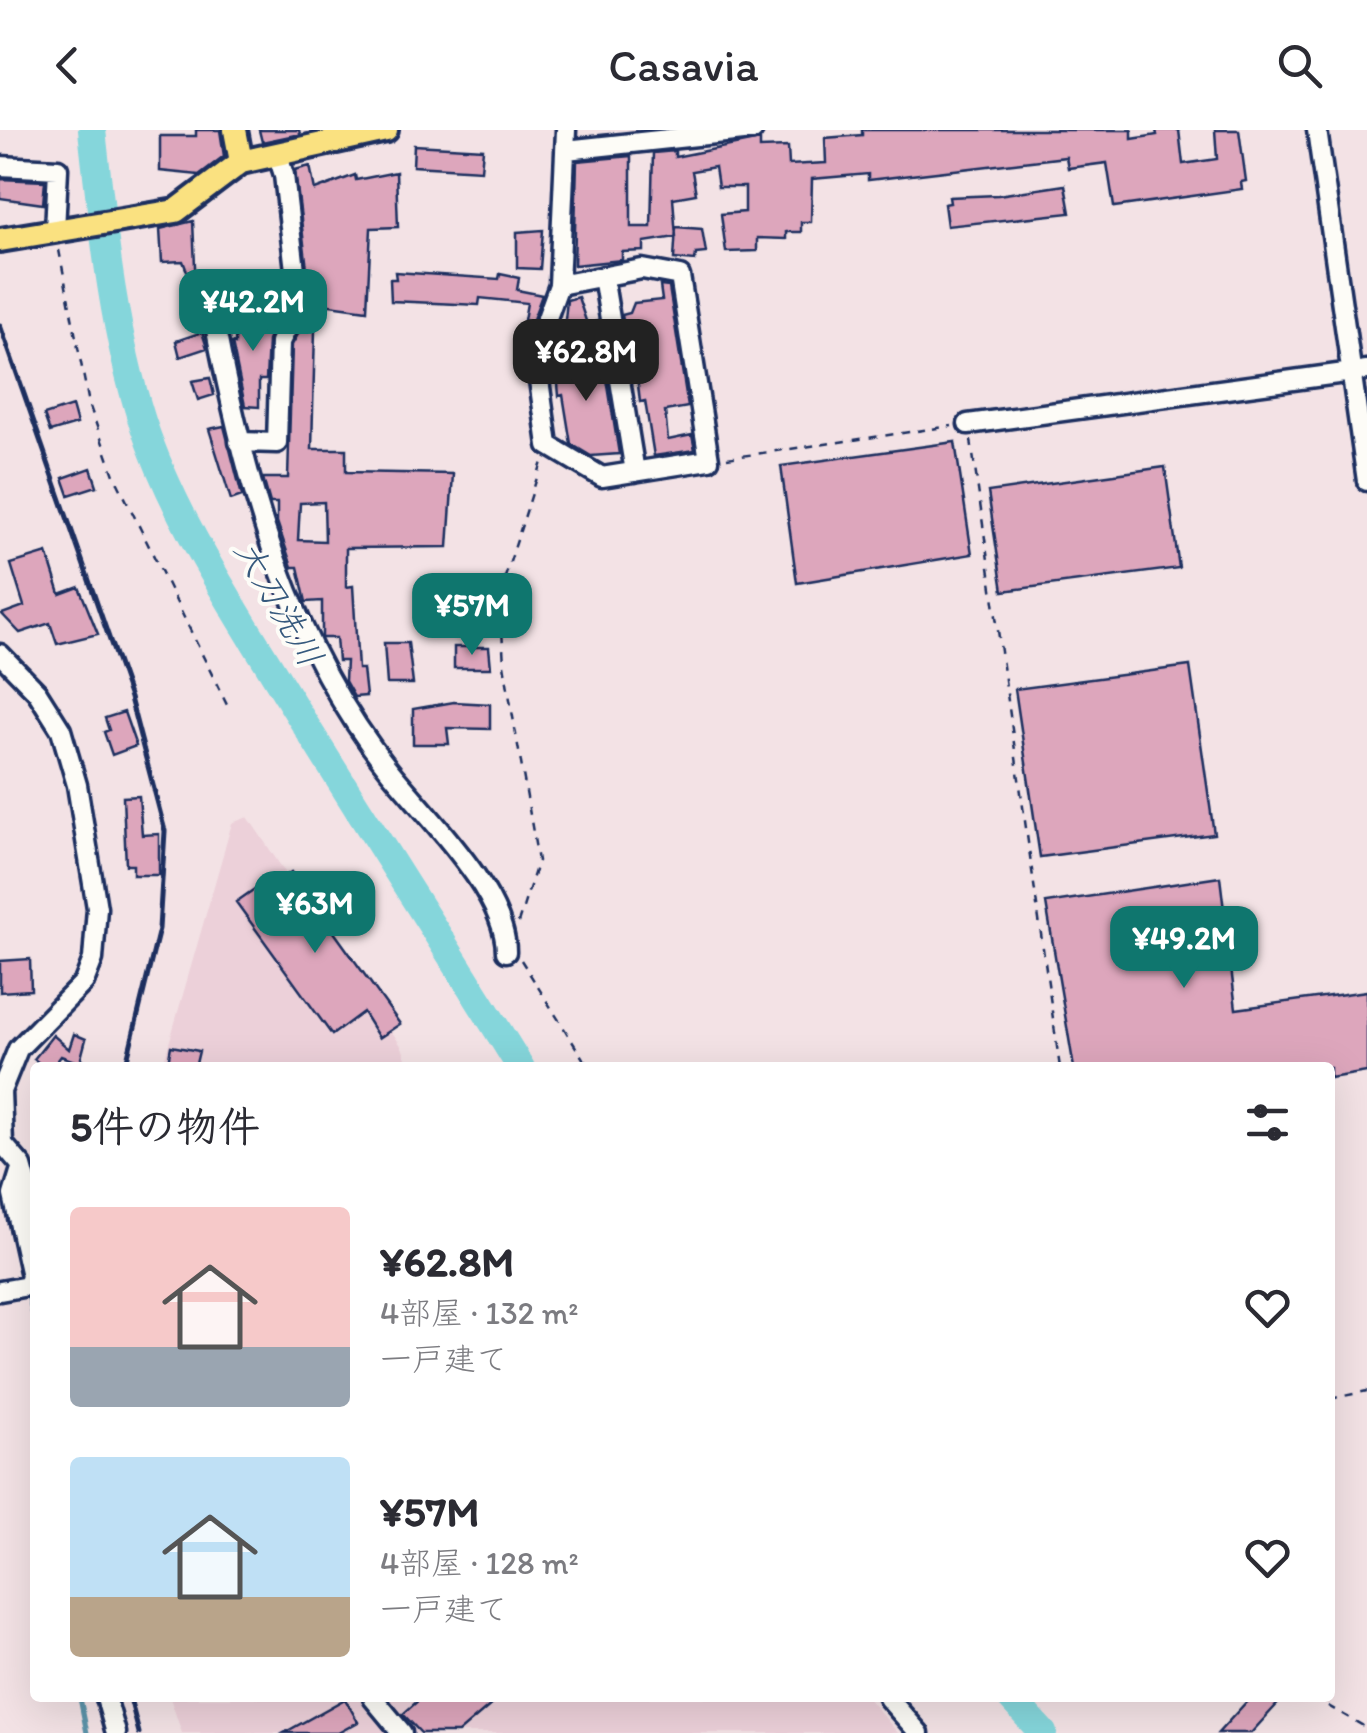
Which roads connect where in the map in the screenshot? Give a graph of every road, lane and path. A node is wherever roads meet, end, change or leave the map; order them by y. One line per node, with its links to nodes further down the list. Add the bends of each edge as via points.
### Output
1 (235, 130): 8 (main road)
2 (386, 130): 7 (main road)
3 (566, 130): 6 (street)
4 (754, 130): 6 (street)
5 (1317, 130): 15 (street)
6 (566, 150): 13 (street)
7 (277, 153): 8 (main road); 17 (street, via 298,306 280,342 277,443)
8 (242, 162): 10 (main road, via 192,203)
9 (0, 166): 10 (street, via 58,169)
10 (58, 230): 11 (main road); 23 (path, via 90,404 114,474)
11 (0, 240)
12 (604, 276): 13 (street); 19 (street, via 642,269 680,276); 20 (street)
13 (559, 285): 18 (street, via 535,351)
14 (216, 330): 17 (street)
15 (1358, 371): 16 (street); 21 (street)
16 (968, 424): 19 (path); 26 (path)
17 (239, 442): 24 (street, via 280,572 350,721 473,875 506,926)
18 (548, 445): 20 (street, via 602,477); 24 (path, via 500,593 504,665 538,861)
19 (709, 460): 20 (street)
20 (634, 472)
21 (1367, 481)
22 (0, 654): 27 (street, via 37,692 60,730 78,785 97,908 84,982 18,1049 0,1091 4,1144)
23 (227, 705)
24 (506, 952): 25 (path, via 526,962)
25 (586, 1062)
26 (1059, 1062)
27 (22, 1166): 28 (street); 29 (street, via 13,1195)
28 (30, 1195)
29 (30, 1272)
30 (30, 1279): 31 (street, via 28,1286)
31 (0, 1291)
32 (1367, 1392): 33 (path)
33 (1335, 1398)
34 (107, 1702): 39 (street)
35 (376, 1702): 40 (street)
36 (891, 1702): 41 (street)
37 (1321, 1702): 38 (path)
38 (1367, 1728)
39 (116, 1733)
40 (402, 1733)
41 (918, 1733)

